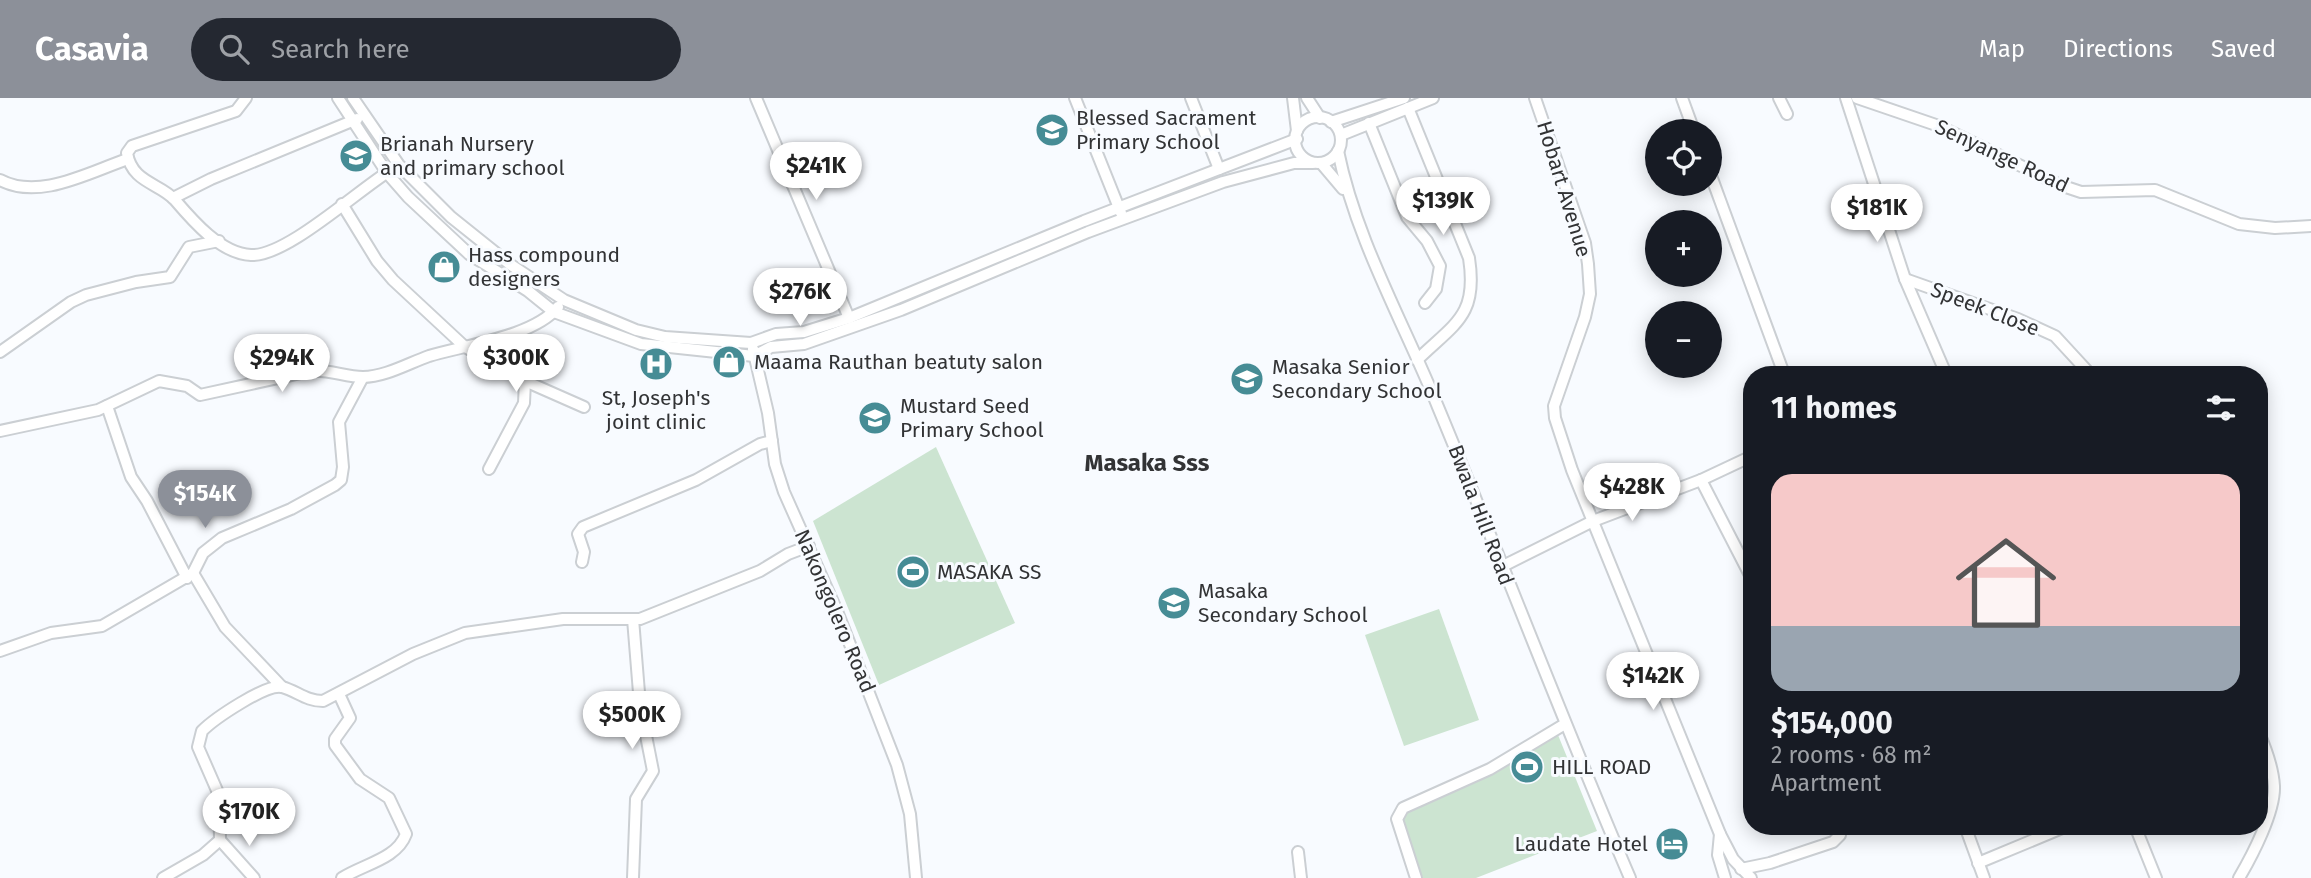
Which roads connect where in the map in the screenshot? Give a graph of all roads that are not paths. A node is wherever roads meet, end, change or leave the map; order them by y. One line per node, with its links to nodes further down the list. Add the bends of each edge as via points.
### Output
1 (246, 98): 26 (street, via 236,111 132,146)
2 (338, 98): 20 (street)
3 (353, 98): 17 (street)
4 (756, 98): 43 (street)
5 (1075, 98): 36 (street)
6 (1191, 98): 29 (street)
7 (1293, 98): 23 (street)
8 (1307, 98): 18 (street)
9 (1433, 98): 15 (street)
10 (1535, 98): 61 (street, Hobart Avenue, via 1585,243 1588,264 1590,294 1557,393 1555,418)
11 (1682, 98): 19 (street)
12 (1779, 98): 16 (street)
13 (1846, 98): 39 (street)
14 (1857, 98): 37 (street, Senyange Road, via 1939,126 2081,192 2155,190 2239,224)
15 (1411, 102): 21 (street); 22 (street); 48 (street, via 1469,258 1472,279 1469,303 1455,326)
16 (1787, 114)
17 (363, 116): 20 (street); 28 (street)
18 (1320, 118): 21 (street); 23 (street, via 1307,120)
19 (1690, 119)
20 (351, 121): 30 (street); 34 (street)
21 (1332, 122): 24 (street)
22 (1370, 123): 24 (street); 41 (street, via 1407,217 1440,265 1436,289)
23 (1297, 135): 27 (street, via 1299,153); 29 (street)
24 (1340, 135): 25 (street)
25 (1338, 151): 27 (street); 32 (street, Bwala Hill Road)
26 (128, 159): 31 (street, via 44,187 25,189); 34 (street, via 144,180)
27 (1317, 163): 32 (street, via 1331,172); 36 (street, via 1294,163)
28 (399, 165): 30 (street); 40 (street, via 451,217)
29 (1219, 169): 36 (street)
30 (387, 173): 35 (street); 42 (street, via 469,254)
31 (0, 180)
32 (1347, 194): 48 (street, Bwala Hill Road)
33 (1718, 196): 49 (street)
34 (173, 198): 38 (street, via 182,212)
35 (342, 204): 38 (street, via 274,251 250,256); 45 (street, via 393,280)
36 (1121, 213): 43 (street); 47 (street, via 901,310)
37 (2311, 226)
38 (219, 241): 46 (street, via 189,247 166,279 136,282 71,302)
39 (1905, 279): 50 (street); 51 (street, Speek Close, via 2055,336)
40 (564, 300): 42 (street); 44 (street, via 665,337)
41 (1425, 303)
42 (554, 312): 45 (street, via 499,339); 47 (street, via 641,344)
43 (849, 318): 44 (street)
44 (751, 343): 47 (street, Nakongolero Road)
45 (465, 347): 52 (street); 53 (street)
46 (0, 352)
47 (754, 356): 57 (street, Nakongolero Road)
48 (1417, 360): 65 (street, Bwala Hill Road)
49 (1781, 366)
50 (1943, 366)
51 (2083, 366)
52 (363, 377): 54 (street, via 310,371 200,395 187,386 159,381); 66 (street, via 339,422 341,480 290,509 222,538 203,553)
53 (525, 381): 55 (street); 59 (street, via 524,403)
54 (107, 406): 56 (street); 66 (street, via 131,477)
55 (584, 407)
56 (0, 431)
57 (772, 441): 62 (street, Nakongolero Road, via 784,492); 63 (street, via 696,480 583,527 578,534)
58 (1743, 460): 60 (street)
59 (489, 469)
60 (1701, 480): 61 (street); 64 (street)
61 (1593, 521): 65 (street); 74 (street, Hobart Avenue)
62 (809, 546): 67 (street, via 718,590); 88 (street, Nakongolero Road, via 897,765 910,814)
63 (582, 562)
64 (1743, 562)
65 (1502, 567): 71 (street, Bwala Hill Road)
66 (190, 575): 68 (street, via 102,626 51,634); 69 (street, via 225,626)
67 (633, 619): 70 (street, via 563,619 478,629 413,654); 87 (street, via 640,705 653,771 636,799)
68 (0, 651)
69 (282, 687): 70 (street, via 314,701); 80 (street, via 264,690 202,731 198,747 219,795)
70 (339, 694): 86 (street, via 350,718 335,745 360,779 389,798 406,834 396,852)
71 (1565, 724): 90 (street, via 1490,769 1402,808 1397,819); 91 (street, Bwala Hill Road)
72 (2268, 759): 73 (street, via 2273,793)
73 (2268, 809)
74 (1720, 834): 83 (street); 92 (street, via 1718,855)
75 (1840, 835): 83 (street, via 1830,843)
76 (1968, 835): 82 (street)
77 (2045, 835): 82 (street)
78 (2139, 835): 95 (street)
79 (2260, 835): 96 (street)
80 (220, 840): 84 (street); 85 (street)
81 (1298, 852): 89 (street)
82 (1978, 863): 94 (street)
83 (1741, 869): 93 (street)
84 (163, 878)
85 (254, 878)
86 (342, 878)
87 (633, 878)
88 (915, 878)
89 (1301, 878)
90 (1416, 878)
91 (1630, 878)
92 (1725, 878)
93 (1751, 878)
94 (1984, 878)
95 (2156, 878)
96 (2239, 878)

